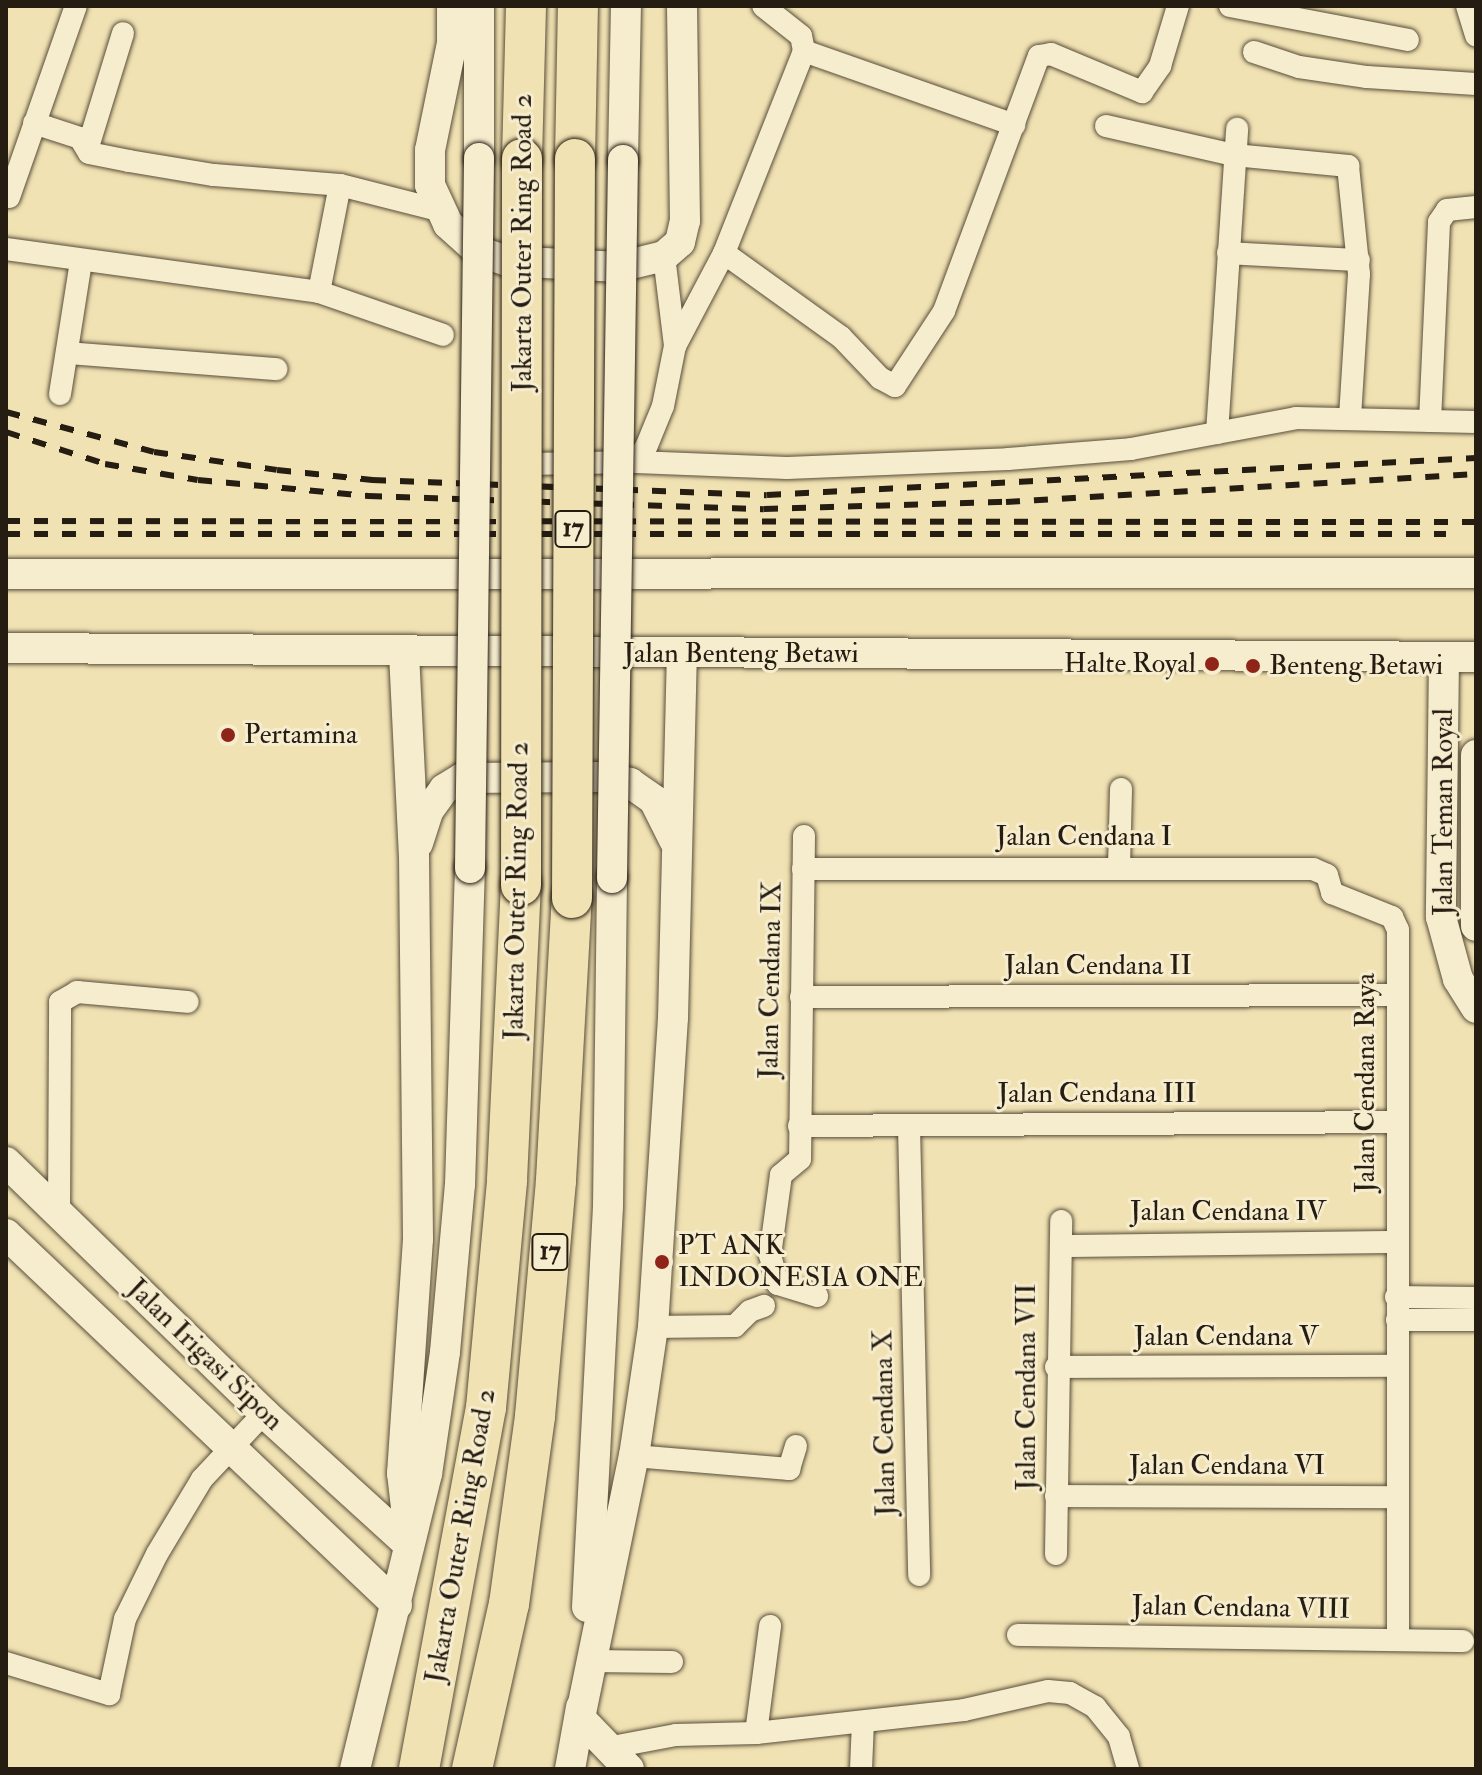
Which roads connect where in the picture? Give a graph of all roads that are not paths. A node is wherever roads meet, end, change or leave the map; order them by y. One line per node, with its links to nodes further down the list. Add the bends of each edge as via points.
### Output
1 (76, 6): 18 (street)
2 (452, 6): 27 (main road, via 452,43 430,150 430,185)
3 (479, 6): 91 (main road, bridge, via 470,868 460,1185 427,1474)
4 (526, 6): 107 (highway, Jakarta Outer Ring Road 2 / 17, bridge, via 521,885 507,1180 486,1408)
5 (578, 6): 108 (highway, Jakarta Outer Ring Road 2 / 17, bridge, via 572,898 556,1180 537,1400 509,1604)
6 (626, 6): 103 (main road, bridge, via 608,1206)
7 (682, 6): 31 (main road, via 689,193 680,242)
8 (763, 6): 15 (street, via 801,36)
9 (1178, 6): 19 (street, via 1160,66 1144,90 1042,54)
10 (1230, 6): 14 (street)
11 (1467, 6): 13 (street)
12 (123, 33): 22 (street)
13 (1476, 36)
14 (1408, 40)
15 (804, 51): 19 (street); 29 (street)
16 (1254, 52): 17 (street, via 1299,67 1367,77)
17 (1476, 84)
18 (34, 123): 22 (street, via 80,138); 25 (street)
19 (1014, 125): 29 (street, via 944,311 895,386 880,378 841,337)
20 (1106, 126): 23 (street)
21 (1237, 129): 23 (street)
22 (88, 147): 24 (street, via 89,153 214,175)
23 (1234, 155): 30 (street); 32 (street, via 1348,166)
24 (340, 185): 27 (street); 34 (street)
25 (9, 197)
26 (1476, 207): 41 (street, via 1447,210 1439,222)
27 (442, 211): 31 (main road, via 460,238 507,261 619,267)
28 (6, 249): 33 (street)
29 (724, 253): 36 (street)
30 (1228, 253): 32 (street); 43 (street)
31 (664, 256): 36 (street)
32 (1359, 260): 40 (street)
33 (81, 262): 34 (street); 37 (street)
34 (319, 292): 35 (street)
35 (443, 335)
36 (675, 346): 44 (street, via 663,406)
37 (67, 353): 38 (street); 39 (street)
38 (276, 369)
39 (60, 394)
40 (1350, 418): 41 (street); 43 (street, via 1296,418)
41 (1430, 421): 42 (street)
42 (1476, 422)
43 (1217, 433): 44 (street, via 1131,449 1008,459 787,468)
44 (636, 462): 45 (street)
45 (527, 464)
46 (1476, 573): 47 (main road)
47 (6, 574)
48 (7, 647): 49 (main road, Jalan Benteng Betawi)
49 (404, 653): 50 (main road, Jalan Benteng Betawi); 59 (main road)
50 (682, 654): 52 (main road, Jalan Benteng Betawi); 58 (main road)
51 (1476, 657): 52 (main road, Jalan Benteng Betawi)
52 (1444, 658): 53 (main road, Jalan Teman Royal)
53 (1443, 748): 54 (main road); 67 (main road, Jalan Teman Royal, via 1441,917 1458,979)
54 (1476, 748)
55 (1476, 755): 63 (main road, Jalan Teman Royal)
56 (1121, 789): 60 (street)
57 (804, 836): 61 (street, Jalan Cendana IX)
58 (677, 846): 59 (main road, via 654,800 630,783 602,777 462,778 444,789 429,810); 82 (main road, via 673,1018)
59 (414, 856): 91 (main road, via 418,1239 402,1473)
60 (1119, 867): 61 (street, Jalan Cendana I); 62 (street, Jalan Cendana I, via 1322,870 1332,893)
61 (803, 869): 65 (street, Jalan Cendana IX)
62 (1348, 901): 64 (street, Jalan Cendana Raya, via 1392,917 1398,930)
63 (1476, 926)
64 (1395, 995): 65 (street, Jalan Cendana II); 68 (street, Jalan Cendana Raya)
65 (801, 997): 69 (street, Jalan Cendana IX)
66 (188, 1002): 72 (street, via 77,992 60,1002)
67 (1476, 1008)
68 (1396, 1122): 70 (street, Jalan Cendana III); 75 (street, Jalan Cendana Raya)
69 (799, 1126): 70 (street, Jalan Cendana III); 77 (street, Jalan Cendana IX, via 800,1159 781,1175 776,1197 771,1275 778,1284)
70 (909, 1126): 93 (street, Jalan Cendana X)
71 (6, 1162): 72 (main road, Jalan Irigasi Sipon)
72 (59, 1213): 85 (main road, Jalan Irigasi Sipon)
73 (1061, 1221): 76 (street, Jalan Cendana VII)
74 (6, 1234): 86 (main road, Jalan Irigasi Sipon)
75 (1396, 1242): 76 (street, Jalan Cendana IV); 80 (street, Jalan Cendana Raya)
76 (1062, 1246): 84 (street, Jalan Cendana VII)
77 (817, 1296)
78 (1476, 1298): 80 (street)
79 (764, 1306): 82 (street, via 735,1326)
80 (1396, 1308): 81 (street); 83 (street, Jalan Cendana Raya)
81 (1476, 1320)
82 (653, 1327): 88 (main road)
83 (1397, 1366): 84 (street, Jalan Cendana V); 90 (street, Jalan Cendana Raya)
84 (1056, 1367): 89 (street, Jalan Cendana VII)
85 (262, 1414): 86 (street); 91 (main road, Jalan Irigasi Sipon)
86 (231, 1444): 94 (main road, Jalan Irigasi Sipon); 101 (street, via 188,1498 131,1603 109,1694)
87 (796, 1446): 88 (street, via 789,1469)
88 (634, 1456): 99 (main road)
89 (1056, 1496): 90 (street, Jalan Cendana VI); 92 (street, Jalan Cendana VII)
90 (1398, 1497): 97 (street, Jalan Cendana Raya)
91 (408, 1544): 94 (main road)
92 (1056, 1554)
93 (919, 1575)
94 (397, 1602): 106 (main road)
95 (770, 1626): 104 (street)
96 (1018, 1635): 97 (street, Jalan Cendana VIII, via 1063,1644)
97 (1398, 1640): 98 (street, Jalan Cendana VIII)
98 (1463, 1641)
99 (592, 1661): 100 (street); 103 (main road)
100 (672, 1662)
101 (6, 1663)
102 (863, 1722): 104 (street); 111 (street); 112 (street, via 964,1710 1048,1691 1070,1693 1095,1707 1119,1737)
103 (579, 1725): 105 (main road); 109 (main road)
104 (756, 1733): 105 (street, via 676,1735)
105 (607, 1748): 110 (main road)
106 (355, 1769)
107 (419, 1769)
108 (472, 1769)
109 (570, 1769)
110 (629, 1769)
111 (861, 1769)
112 (1128, 1769)

